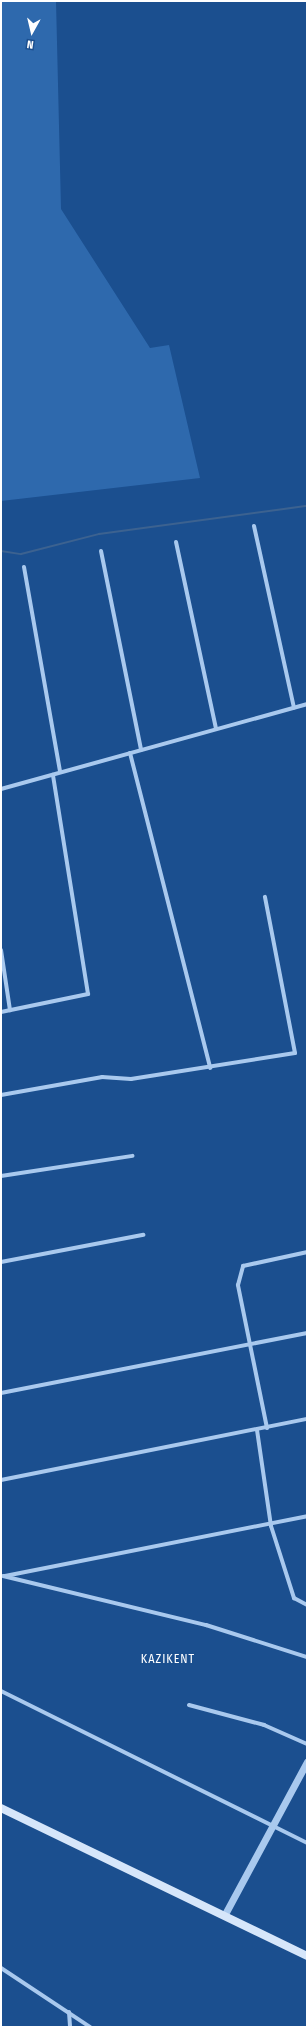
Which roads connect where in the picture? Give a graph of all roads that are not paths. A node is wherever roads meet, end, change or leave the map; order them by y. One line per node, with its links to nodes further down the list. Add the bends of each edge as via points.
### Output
1 (254, 526): 6 (street)
2 (176, 542): 7 (street)
3 (101, 551): 8 (street)
4 (24, 567): 10 (street)
5 (307, 704): 6 (street)
6 (294, 708): 7 (street)
7 (216, 729): 8 (street)
8 (141, 750): 9 (street)
9 (130, 753): 10 (street); 17 (street)
10 (60, 772): 11 (street)
11 (53, 774): 12 (street); 15 (street, via 88,994)
12 (1, 789)
13 (265, 897): 17 (street, via 295,1053)
14 (1, 950): 15 (street)
15 (10, 1010): 16 (street)
16 (1, 1012)
17 (210, 1068): 18 (street, via 124,1079 102,1077)
18 (1, 1096)
19 (132, 1156): 20 (street)
20 (1, 1176)
21 (143, 1235): 23 (street)
22 (307, 1252): 25 (street, via 243,1266 238,1285)
23 (1, 1262)
24 (307, 1333): 25 (street)
25 (250, 1344): 26 (street); 28 (street)
26 (1, 1393)
27 (307, 1419): 28 (street)
28 (266, 1428): 29 (street)
29 (257, 1430): 30 (street); 32 (street)
30 (1, 1480)
31 (307, 1516): 32 (street)
32 (271, 1526): 33 (street); 34 (street, via 294,1598)
33 (2, 1577): 35 (street, via 206,1625)
34 (307, 1605)
35 (307, 1656)
36 (1, 1691): 41 (street)
37 (189, 1705): 38 (street, via 264,1725)
38 (307, 1744)
39 (307, 1762): 41 (street)
40 (1, 1808): 43 (main road)
41 (274, 1826): 42 (street); 43 (street)
42 (307, 1843)
43 (225, 1914): 44 (main road)
44 (307, 1956)
45 (1, 1968): 46 (street)
46 (69, 2012): 47 (street); 48 (street)
47 (70, 2027)
48 (90, 2027)

